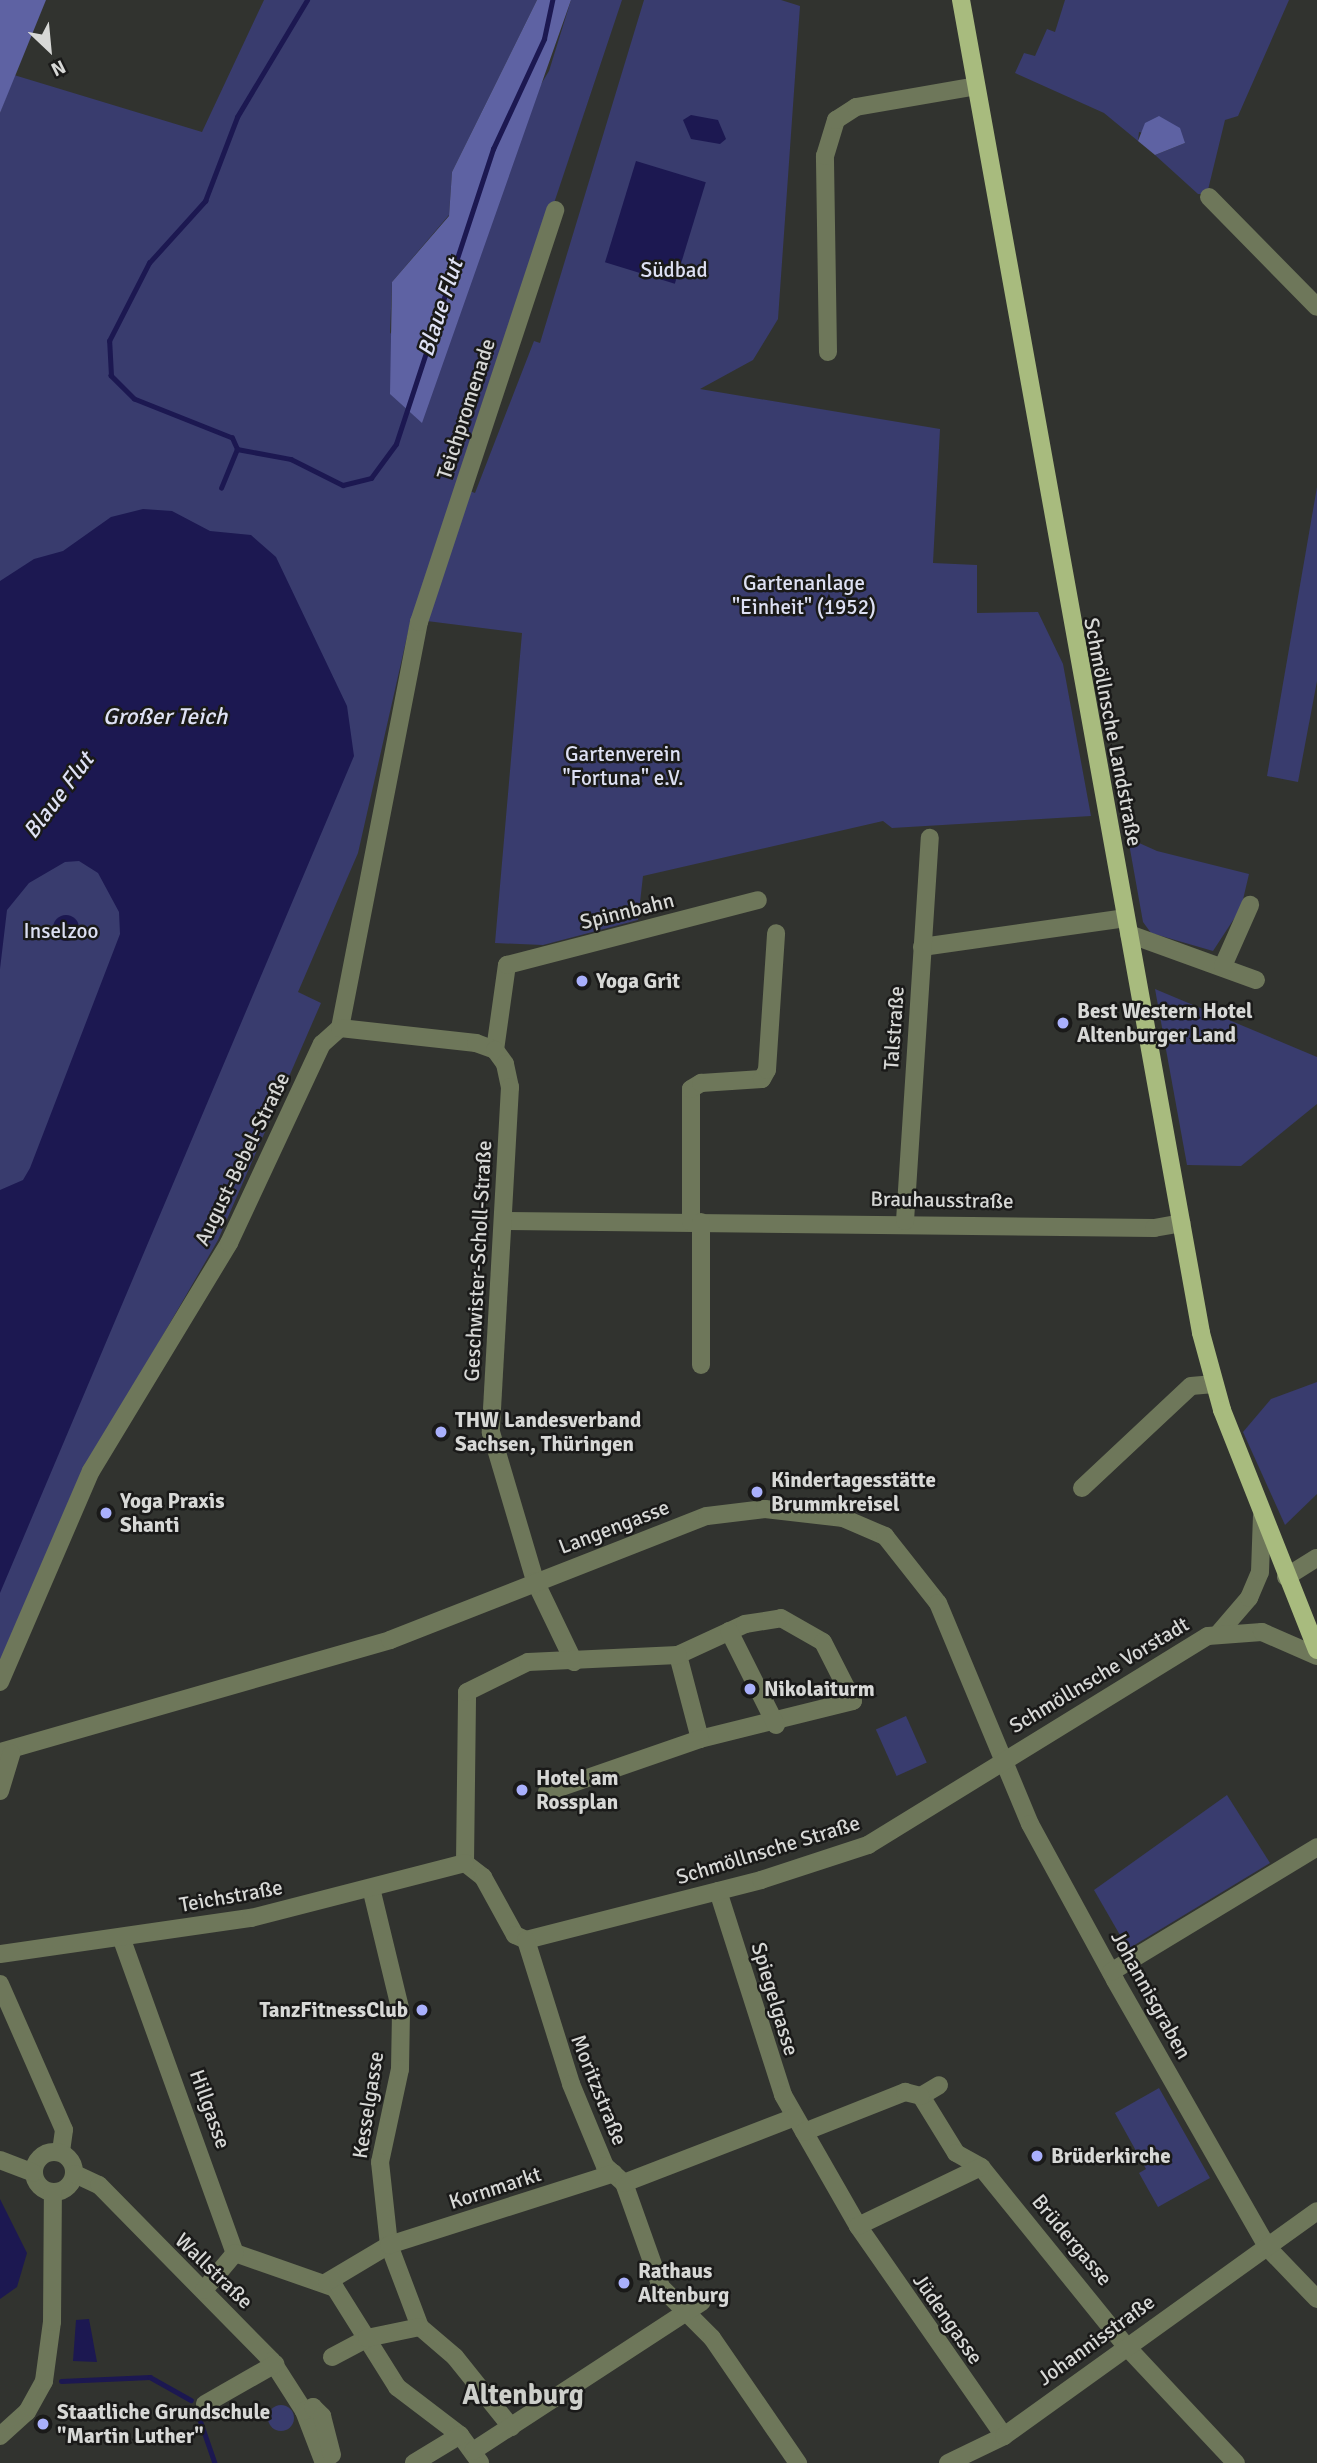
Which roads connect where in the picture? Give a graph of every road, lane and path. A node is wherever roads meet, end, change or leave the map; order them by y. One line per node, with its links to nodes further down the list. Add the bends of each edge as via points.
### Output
1 (961, 0): 2 (main road, Schmöllnsche Landstraße)
2 (976, 86): 6 (street, via 856,107 836,120 825,156); 10 (main road, Schmöllnsche Landstraße)
3 (1209, 197): 5 (street)
4 (555, 210): 15 (street, Teichpromenade, via 419,622)
5 (1317, 307)
6 (828, 352)
7 (930, 838): 12 (street, Talstraße)
8 (758, 900): 16 (street, Spinnbahn, via 507,965)
9 (1250, 905): 13 (street)
10 (1127, 926): 12 (street); 13 (street); 20 (main road, Schmöllnsche Landstraße)
11 (776, 933): 19 (street, via 767,1070 762,1079 701,1083 691,1089)
12 (922, 947): 18 (street, Talstraße)
13 (1223, 966): 14 (street)
14 (1256, 981)
15 (340, 1028): 16 (street); 34 (street, August-Bebel-Straße, via 322,1044 229,1243 91,1471)
16 (495, 1050): 17 (street, Geschwister-Scholl-Straße, via 510,1087)
17 (504, 1221): 19 (street, Brauhausstraße); 27 (street, Geschwister-Scholl-Straße, via 491,1432)
18 (905, 1221): 19 (street, Brauhausstraße); 20 (street, Brauhausstraße, via 1154,1228)
19 (696, 1222): 21 (street)
20 (1182, 1223): 22 (main road, Schmöllnsche Landstraße)
21 (701, 1365)
22 (1214, 1384): 23 (street, via 1191,1386); 24 (main road, Schmöllnsche Landstraße)
23 (1082, 1488)
24 (1262, 1516): 26 (main road, Schmöllnsche Landstraße); 29 (street, Schmöllnsche Vorstadt, via 1260,1572 1249,1598)
25 (1317, 1558): 26 (street)
26 (1286, 1577): 30 (main road, Schmöllnsche Landstraße)
27 (535, 1581): 33 (street, Geschwister-Scholl-Straße); 37 (street, Langengasse, via 390,1640); 38 (street, Langengasse, via 707,1516 765,1509 843,1518 885,1536 914,1564 938,1603)
28 (729, 1631): 31 (street); 35 (street); 35 (street, via 781,1618 815,1634 829,1651 853,1701)
29 (1218, 1634): 32 (street, Schmöllnsche Vorstadt, via 1279,1636); 38 (street, Schmöllnsche Vorstadt)
30 (1317, 1650)
31 (678, 1655): 33 (street); 36 (street)
32 (1317, 1656)
33 (574, 1662): 42 (street, via 528,1662 492,1677 462,1702)
34 (0, 1682)
35 (776, 1725): 36 (street)
36 (700, 1739): 40 (street)
37 (6, 1753): 39 (street)
38 (1005, 1760): 43 (street, Schmöllnsche Straße, via 868,1845); 48 (street, Johannisgraben, via 1030,1824)
39 (0, 1791)
40 (547, 1792)
41 (1317, 1847): 48 (street)
42 (465, 1863): 44 (street, Teichstraße); 46 (street, via 483,1877 515,1935)
43 (718, 1891): 46 (street, Schmöllnsche Straße); 52 (street, Spiegelgasse, via 765,2048)
44 (372, 1892): 45 (street, Teichstraße); 62 (street, Kesselgasse, via 401,2012 400,2069 380,2162)
45 (121, 1937): 47 (street, Teichstraße); 64 (street, Hillgasse)
46 (526, 1940): 58 (street, Moritzstraße, via 571,2084 605,2166)
47 (0, 1954)
48 (1113, 1976): 63 (street, Johannisgraben)
49 (0, 1984): 53 (street, via 64,2130)
50 (939, 2085): 51 (street)
51 (921, 2096): 52 (street, Kornmarkt, via 905,2092); 55 (street, Brüdergasse, via 956,2153)
52 (799, 2124): 58 (street, Kornmarkt); 61 (street, Spiegelgasse)
53 (61, 2152): 56 (street, via 41,2157); 57 (street)
54 (0, 2160): 56 (street)
55 (981, 2167): 61 (street); 71 (street, Brüdergasse)
56 (34, 2173): 59 (street)
57 (75, 2174): 59 (street, via 65,2189); 66 (street, Wallstraße, via 99,2185)
58 (619, 2178): 62 (street, Kornmarkt); 68 (street, Moritzstraße, via 661,2287)
59 (53, 2192): 79 (street, via 52,2322 38,2391)
60 (1317, 2211): 63 (street, Johannisstraße)
61 (858, 2226): 78 (street, Jüdengasse)
62 (389, 2245): 65 (street, Kornmarkt); 69 (street, Kesselgasse)
63 (1267, 2247): 67 (street, Johannisgraben); 71 (street, Johannisstraße)
64 (235, 2253): 65 (street); 66 (street)
65 (327, 2282): 70 (street)
66 (204, 2290): 73 (street, Wallstraße)
67 (1317, 2299)
68 (696, 2306): 76 (street); 84 (street, via 712,2338)
69 (420, 2327): 70 (street); 76 (street)
70 (367, 2338): 72 (street); 77 (street, via 397,2387)
71 (1125, 2345): 78 (street, Johannisstraße); 86 (street, Brüdergasse)
72 (332, 2357)
73 (275, 2364): 74 (street); 75 (street, Wallstraße)
74 (205, 2404)
75 (304, 2411): 81 (street, Wallstraße); 82 (street, via 313,2407 327,2432)
76 (511, 2427): 80 (street)
77 (460, 2435): 80 (street); 83 (street)
78 (1004, 2435): 85 (street, Johannisstraße)
79 (0, 2436)
80 (477, 2457)
81 (324, 2463)
82 (334, 2463)
83 (414, 2463)
84 (798, 2463)
85 (948, 2463)
86 (1236, 2463)

